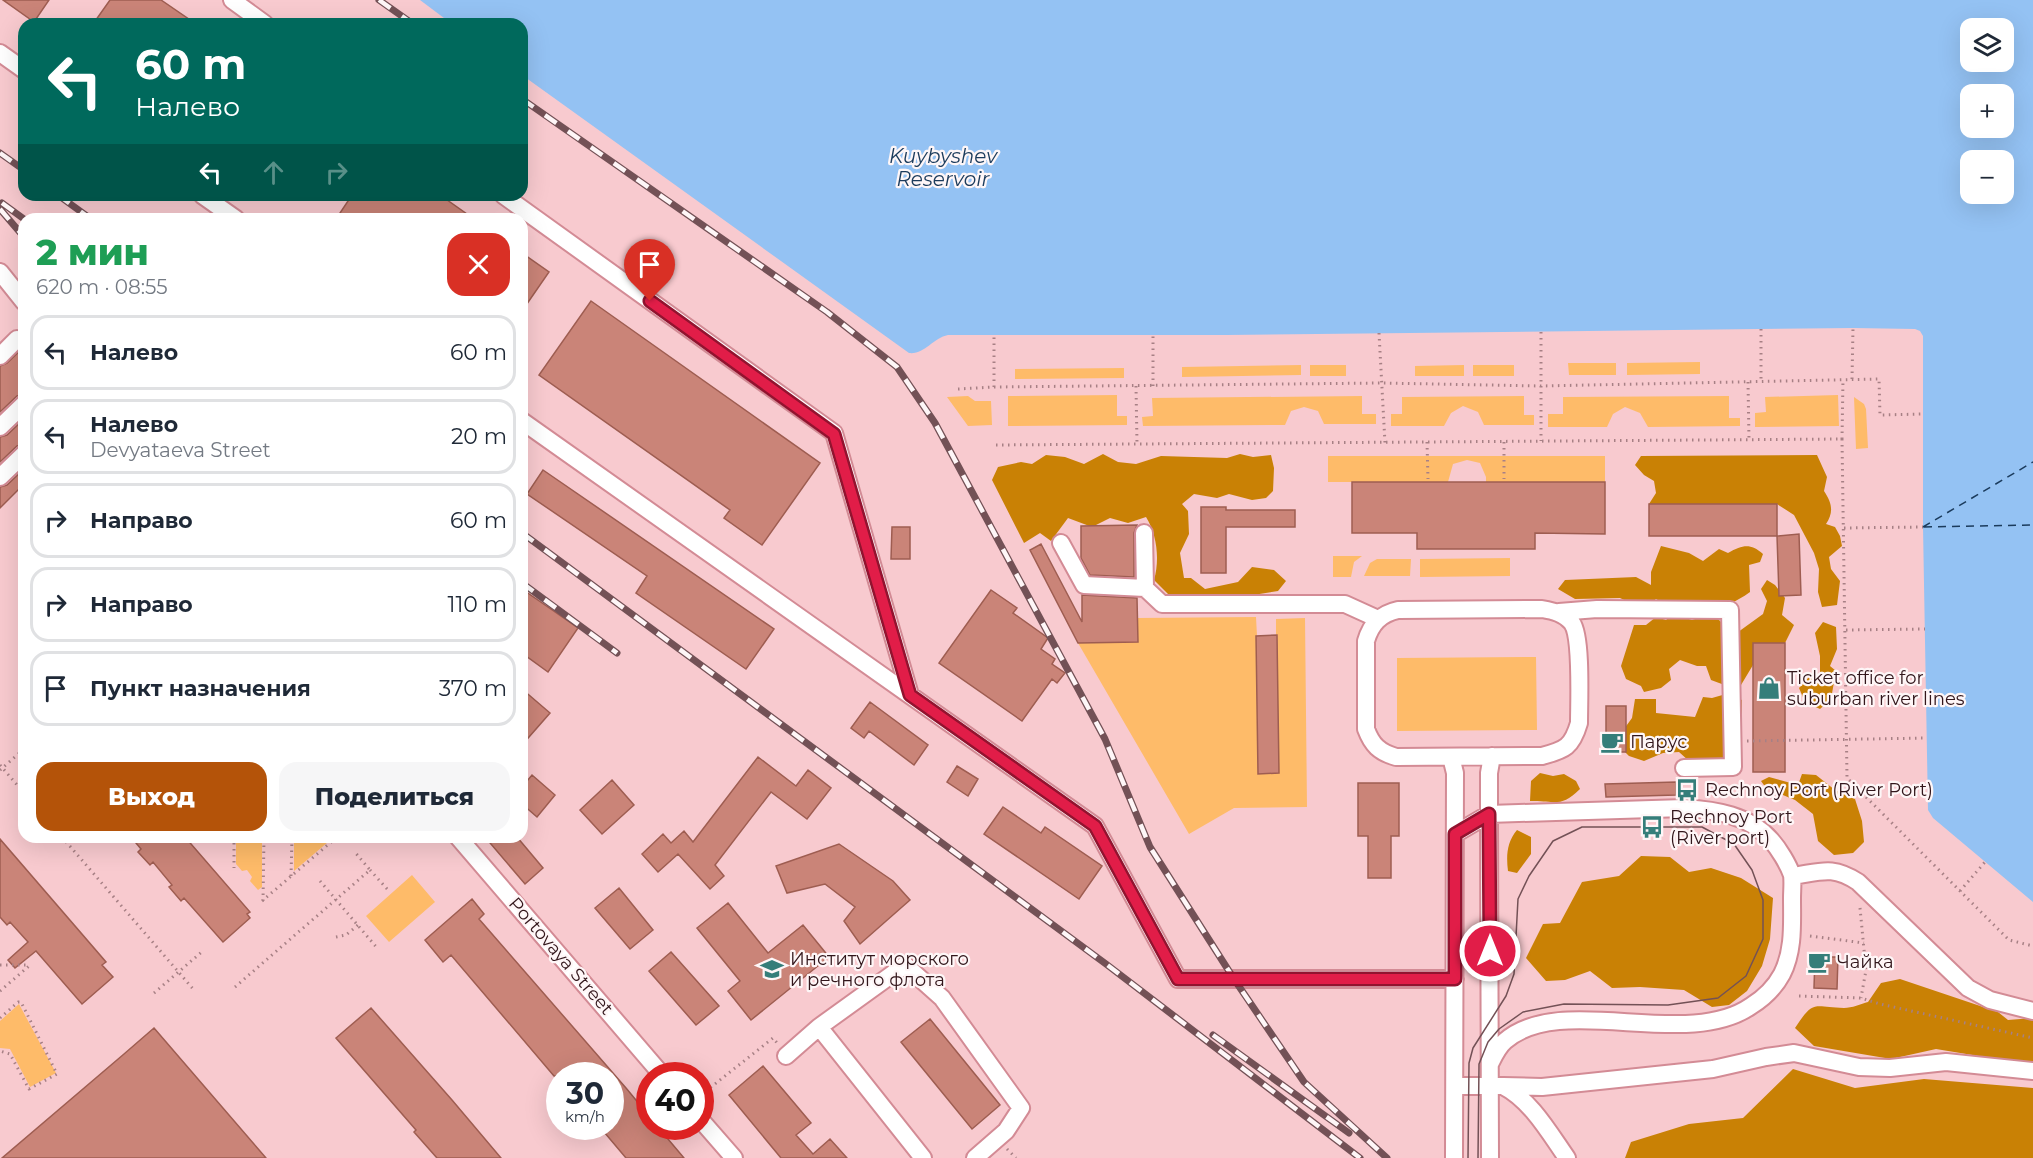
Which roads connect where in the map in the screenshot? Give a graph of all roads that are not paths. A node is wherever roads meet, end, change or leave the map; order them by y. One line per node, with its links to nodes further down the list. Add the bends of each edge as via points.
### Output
1 (232, 0): 2 (street)
2 (257, 18)
3 (0, 53): 4 (street)
4 (18, 66)
5 (210, 201): 7 (street)
6 (511, 201): 9 (street)
7 (228, 213)
8 (528, 213): 24 (street, via 834,434)
9 (528, 213)
10 (0, 272): 11 (street)
11 (18, 294)
12 (17, 339): 13 (street)
13 (0, 356)
14 (18, 410): 16 (street)
15 (528, 425): 24 (street)
16 (0, 427)
17 (18, 460): 18 (street)
18 (0, 477)
19 (1144, 533): 21 (street)
20 (1061, 543): 21 (street, via 1084,585)
21 (1144, 588): 23 (street, via 1161,604 1345,604)
22 (1559, 612): 23 (street, via 1398,610); 25 (street, via 1572,623 1577,637 1576,735 1560,751 1542,756); 27 (street, via 1730,610 1733,767)
23 (1378, 619): 26 (street, via 1366,641 1366,729 1370,741 1385,754 1396,757)
24 (910, 695): 32 (street, via 1095,826 1178,979)
25 (1492, 756): 26 (street); 28 (street)
26 (1451, 757): 29 (street, via 1455,773)
27 (1684, 768)
28 (1489, 814): 29 (street); 31 (street, via 1712,810 1743,819 1771,839); 37 (street)
29 (1455, 834): 32 (street)
30 (463, 843): 36 (street, Portovaya Street)
31 (1792, 876): 33 (street, via 1843,872 1968,988 1990,1000); 37 (street, via 1792,940 1782,973 1769,993 1751,1007 1737,1015 1690,1024 1549,1023 1531,1027 1503,1042)
32 (1455, 979): 39 (street)
33 (2033, 1011)
34 (819, 1027): 35 (street); 43 (street); 44 (street, via 905,965 942,998 1021,1108 1006,1131)
35 (786, 1056)
36 (651, 1062)
37 (1490, 1064): 40 (street)
38 (2033, 1071): 40 (street, via 1946,1062 1859,1067 1794,1053 1713,1069 1542,1087)
39 (1455, 1086): 40 (street); 45 (street)
40 (1497, 1086): 46 (street); 47 (street, via 1510,1090 1524,1102)
41 (714, 1135): 42 (street)
42 (734, 1158)
43 (923, 1158)
44 (975, 1158)
45 (1454, 1158)
46 (1490, 1158)
47 (1567, 1158)

